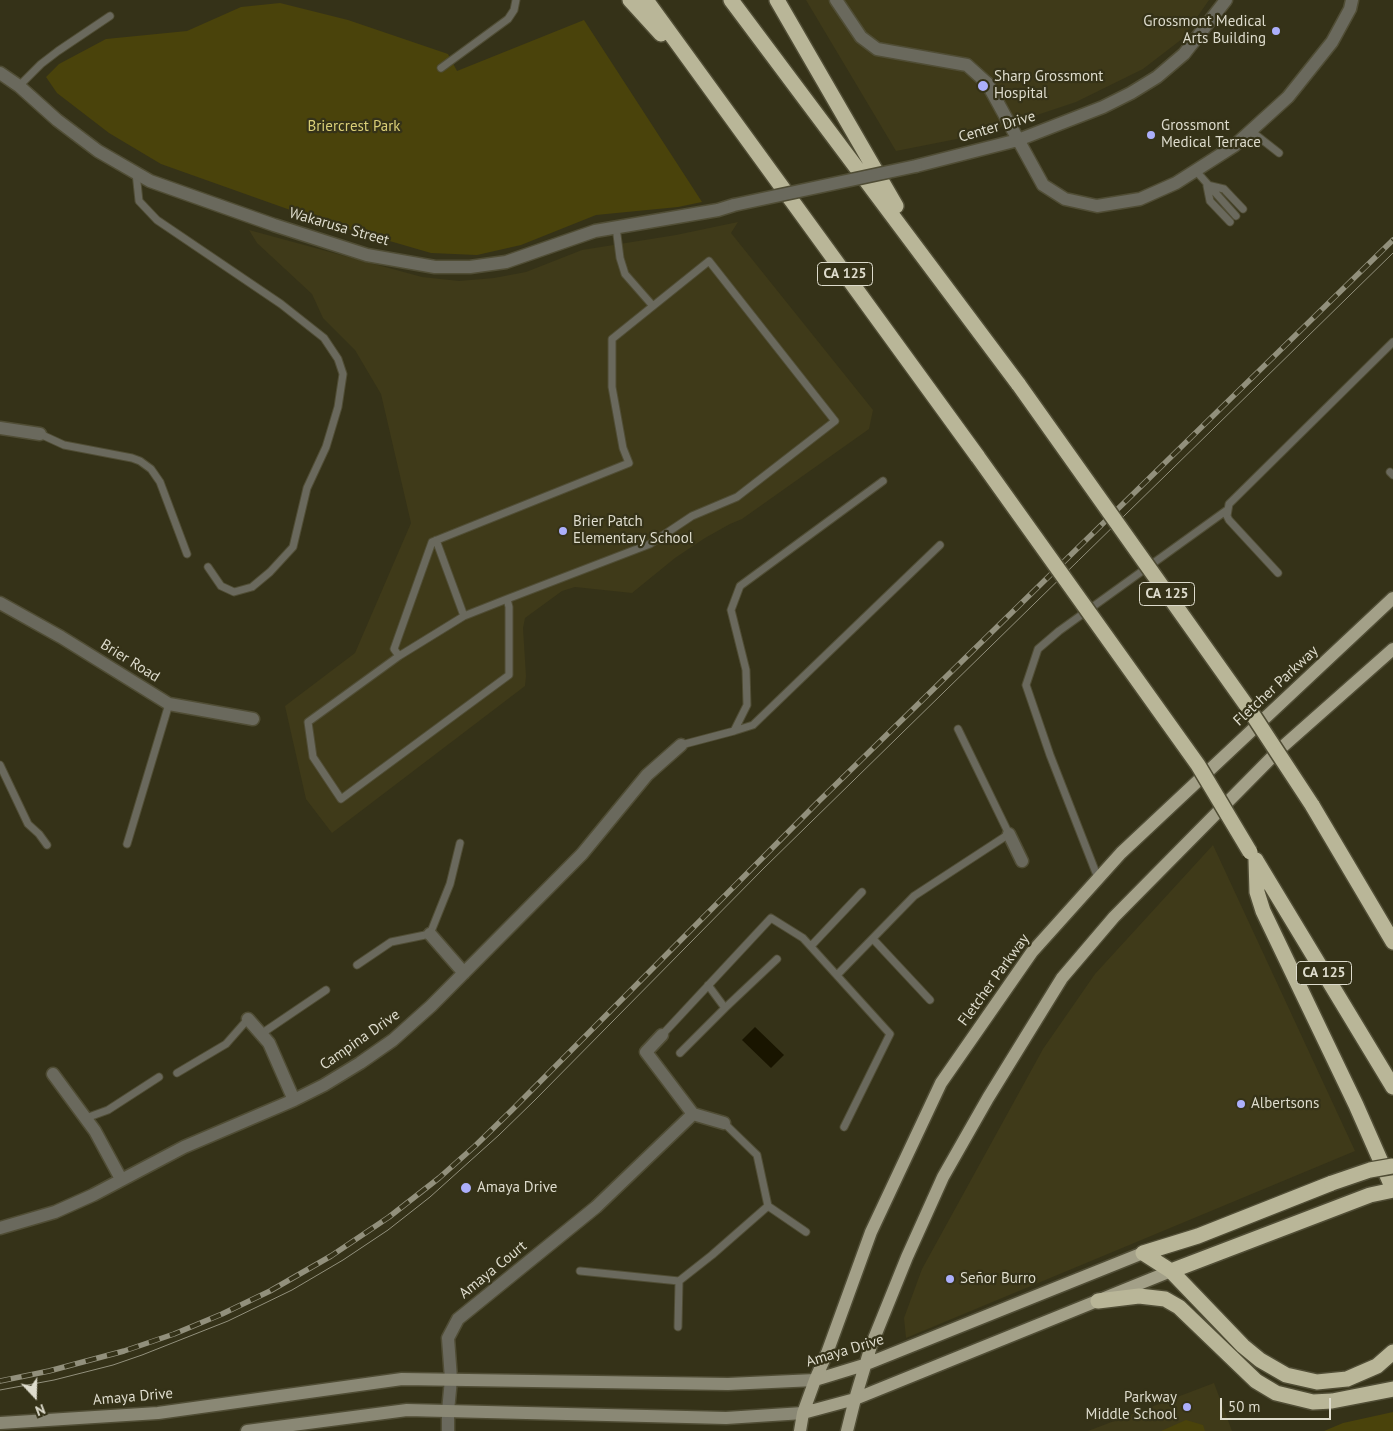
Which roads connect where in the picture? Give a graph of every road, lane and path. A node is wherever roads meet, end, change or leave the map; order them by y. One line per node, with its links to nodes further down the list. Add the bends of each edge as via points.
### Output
1 (516, 0): 10 (lane, via 508,19)
2 (630, 0): 13 (highway)
3 (646, 0): 13 (highway, CA 125)
4 (731, 0): 24 (highway, CA 125)
5 (777, 0): 24 (highway)
6 (836, 0): 15 (street, via 861,37 877,49 967,65 987,83)
7 (1226, 0): 15 (street, Center Drive, via 1184,54 1157,77 1103,107)
8 (1352, 0): 14 (street, via 1332,42 1288,97)
9 (110, 16): 12 (lane, via 52,55)
10 (441, 68)
11 (0, 73): 12 (street, Wakarusa Street)
12 (20, 86): 18 (street, Wakarusa Street, via 98,151)
13 (712, 92): 52 (highway, CA 125, bridge, via 1198,765)
14 (1251, 131): 16 (lane); 17 (street)
15 (1018, 140): 17 (street, via 1042,185 1065,199 1097,206 1140,199); 20 (street, Center Drive, bridge, via 916,166)
16 (1278, 154)
17 (1196, 171): 19 (lane)
18 (136, 173): 23 (street, Wakarusa Street, via 150,181 367,255 438,268 470,268 506,262 595,231); 34 (lane, via 139,201 157,220 281,304 324,338 338,359 343,374 338,407 326,447 308,488 293,547 252,588 234,592 220,586)
19 (1207, 185): 21 (lane, via 1224,189); 22 (lane, via 1210,201)
20 (734, 205): 23 (street, Wakarusa Street)
21 (1243, 209)
22 (1233, 219)
23 (616, 227): 25 (lane, via 625,274)
24 (928, 262): 58 (highway, CA 125, bridge, via 1249,709 1312,805)
25 (653, 306): 31 (lane, via 612,339 612,387 623,448 629,463); 37 (lane, via 710,261 835,421 738,497 692,516 650,544)
26 (1393, 342): 30 (lane, via 1229,504)
27 (0, 428): 28 (street)
28 (40, 434): 33 (lane, via 64,445 132,458 150,469 160,482)
29 (883, 481): 45 (lane, via 740,586 731,610 746,670 747,705)
30 (1227, 510): 35 (lane, via 1229,520); 54 (lane, via 1038,649 1026,685)
31 (436, 540): 39 (lane); 41 (lane, via 432,542 394,649)
32 (940, 545): 45 (lane, via 753,725)
33 (187, 554)
34 (208, 568)
35 (1278, 573)
36 (1393, 598): 54 (main road, Fletcher Parkway, via 1121,853)
37 (507, 599): 39 (lane); 41 (lane, via 509,675 341,799 313,756 308,722)
38 (0, 603): 42 (street, Brier Road)
39 (464, 616): 41 (lane)
40 (1393, 649): 94 (main road, via 1280,749 1114,917 1062,978 946,1171)
41 (398, 656)
42 (169, 704): 43 (street, Brier Road); 50 (lane)
43 (253, 719)
44 (958, 729): 48 (lane)
45 (734, 731): 46 (lane)
46 (681, 745): 62 (street, Campina Drive, via 647,775 582,854)
47 (0, 765): 51 (lane, via 28,824)
48 (1009, 834): 53 (street); 57 (lane, via 914,896)
49 (460, 843): 56 (lane, via 450,884)
50 (127, 844)
51 (47, 845)
52 (1253, 856): 75 (highway, CA 125); 83 (highway, via 1257,892 1263,911)
53 (1022, 861)
54 (1098, 879): 96 (main road, Fletcher Parkway, via 1032,952 940,1083 870,1232)
55 (862, 892): 59 (lane)
56 (430, 934): 61 (lane, via 391,942); 62 (street)
57 (873, 938): 63 (lane); 66 (lane)
58 (1393, 942)
59 (811, 946): 63 (lane); 64 (lane, via 771,918)
60 (777, 959): 67 (lane)
61 (357, 965)
62 (464, 973): 76 (street, Campina Drive, via 393,1040 360,1064)
63 (837, 975): 80 (lane, via 890,1034)
64 (708, 985): 67 (lane); 70 (lane)
65 (326, 990): 69 (lane)
66 (930, 1000)
67 (725, 1008): 71 (lane)
68 (248, 1019): 69 (street); 72 (lane, via 226,1044)
69 (261, 1034): 76 (street, via 269,1043)
70 (662, 1035): 77 (street, via 646,1052)
71 (680, 1053)
72 (177, 1073)
73 (53, 1074): 78 (street)
74 (159, 1076): 78 (lane, via 108,1110)
75 (1393, 1087)
76 (294, 1100): 82 (street, Campina Drive, via 184,1147)
77 (693, 1114): 79 (street); 95 (street, Amaya Court, via 596,1207 458,1319 448,1338)
78 (86, 1118): 82 (street)
79 (724, 1123): 84 (lane, via 758,1156)
80 (844, 1127)
81 (1393, 1166): 87 (highway, bridge, via 1332,1183)
82 (121, 1179): 85 (street, Campina Drive, via 55,1212)
83 (1393, 1190): 89 (highway, via 1370,1195)
84 (768, 1206): 86 (lane); 90 (lane)
85 (0, 1228)
86 (806, 1232)
87 (1143, 1254): 89 (highway); 94 (main road, Amaya Drive)
88 (580, 1271): 90 (lane)
89 (1171, 1271): 91 (main road); 93 (highway, via 1243,1346 1286,1375 1317,1382 1347,1379 1376,1366)
90 (679, 1281): 92 (lane)
91 (1098, 1300): 97 (highway, via 1139,1296 1165,1299 1179,1307 1256,1381 1276,1393 1313,1402); 98 (main road)
92 (678, 1327)
93 (1393, 1352)
94 (864, 1365): 96 (main road, Amaya Drive); 98 (main road)
95 (450, 1380): 96 (main road, Amaya Drive, via 728,1384); 99 (street, Amaya Court); 101 (main road, Amaya Drive, via 402,1379 158,1413)
96 (815, 1380): 100 (main road, Fletcher Parkway)
97 (1393, 1389)
98 (855, 1399): 100 (main road); 105 (main road)
99 (448, 1411): 100 (main road, via 726,1418); 102 (main road, via 408,1410); 103 (street, Amaya Court)
100 (804, 1413): 104 (main road, Fletcher Parkway)
101 (0, 1423)
102 (247, 1431)
103 (448, 1431)
104 (800, 1431)
105 (847, 1431)

